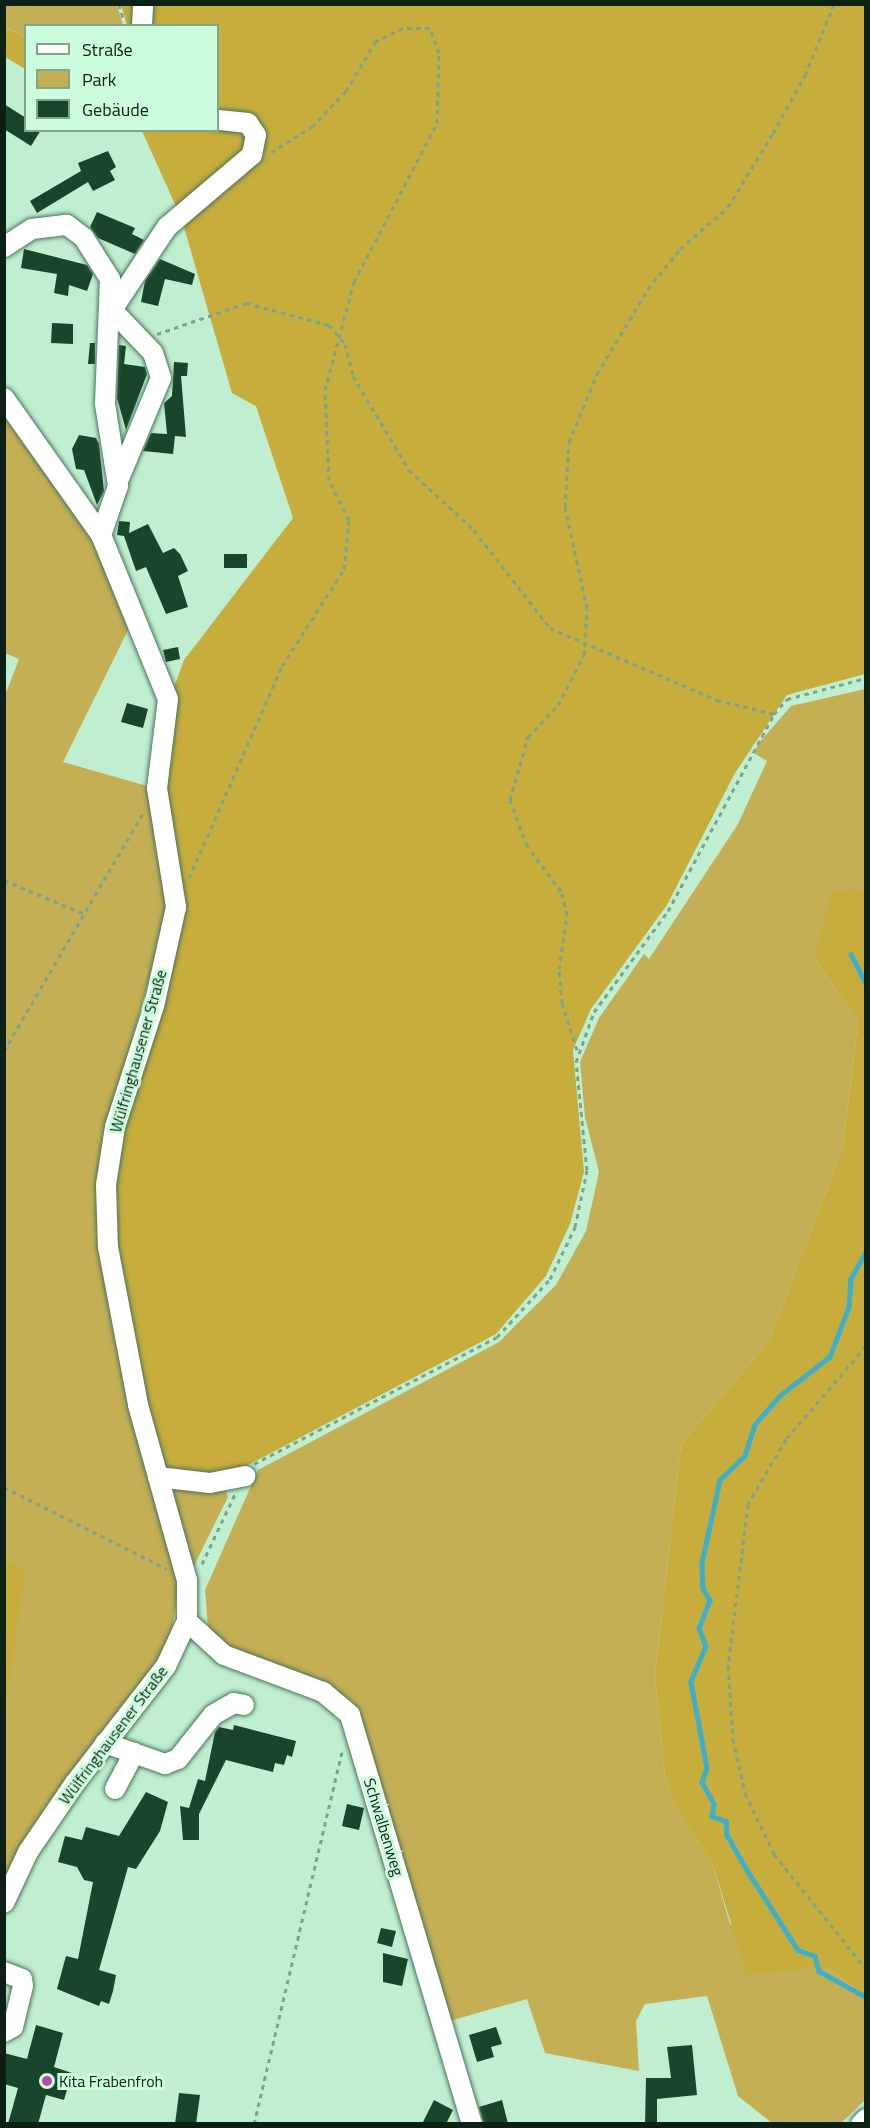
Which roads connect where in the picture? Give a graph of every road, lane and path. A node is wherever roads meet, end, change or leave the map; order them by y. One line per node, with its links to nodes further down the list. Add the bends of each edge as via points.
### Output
1 (119, 4): 4 (path)
2 (143, 4): 5 (street)
3 (834, 4): 15 (path, via 805,75 773,133 728,207 680,249 648,289 597,374 569,442 565,507 587,608)
4 (124, 24)
5 (142, 24)
6 (219, 120): 7 (street, via 248,123 256,135)
7 (252, 154): 9 (street, via 167,227); 10 (path, via 279,152 313,126 346,92 376,41 403,28 430,28 439,53 436,123 354,282)
8 (4, 247): 9 (street, via 32,229 67,225 99,258 110,279)
9 (112, 310): 11 (street); 13 (street, via 105,404)
10 (340, 334): 11 (path, via 329,326 246,303 189,327); 15 (path, via 353,376 409,470 474,530 516,580 533,612); 20 (path, via 325,390 324,431 329,480 349,520 344,568 282,666)
11 (140, 338): 13 (street, via 161,378)
12 (4, 398): 14 (street, Wülfringhausener Straße)
13 (118, 481): 14 (street)
14 (101, 535): 18 (street, Wülfringhausener Straße, via 168,699)
15 (585, 645): 17 (path, via 717,700); 23 (path, via 558,705 528,737 510,800 527,846 563,899 567,915 559,969 562,1003)
16 (866, 678): 17 (path, via 787,699)
17 (774, 714): 23 (path, via 668,911 594,1012)
18 (157, 788): 20 (street, Wülfringhausener Straße); 21 (path)
19 (4, 880): 21 (path)
20 (176, 907): 26 (street, Wülfringhausener Straße, via 154,1006 115,1127 106,1185 108,1247)
21 (84, 914): 22 (path)
22 (4, 1051)
23 (578, 1051): 25 (path, via 587,1170 575,1227 550,1279 497,1337 250,1466)
24 (866, 1346): 36 (path, via 786,1439 748,1504 728,1666 733,1739 745,1793 774,1854)
25 (245, 1476): 26 (street, via 210,1483); 28 (path)
26 (158, 1477): 28 (street, Wülfringhausener Straße)
27 (4, 1487): 28 (path)
28 (193, 1578): 29 (street, Wülfringhausener Straße)
29 (187, 1622): 31 (street, Wülfringhausener Straße, via 166,1666); 41 (street, Schwalbenweg, via 224,1655 323,1692 350,1715)
30 (244, 1705): 33 (street, via 234,1703 213,1714 178,1759 165,1764)
31 (105, 1743): 33 (street); 35 (street, Wülfringhausener Straße, via 28,1852)
32 (342, 1750): 40 (path)
33 (134, 1753): 34 (street)
34 (115, 1790)
35 (4, 1903)
36 (866, 1969)
37 (4, 1972): 38 (street, via 22,1979 23,1986 13,2026)
38 (4, 2032)
39 (866, 2118): 42 (street)
40 (254, 2124)
41 (472, 2124)
42 (861, 2124)

